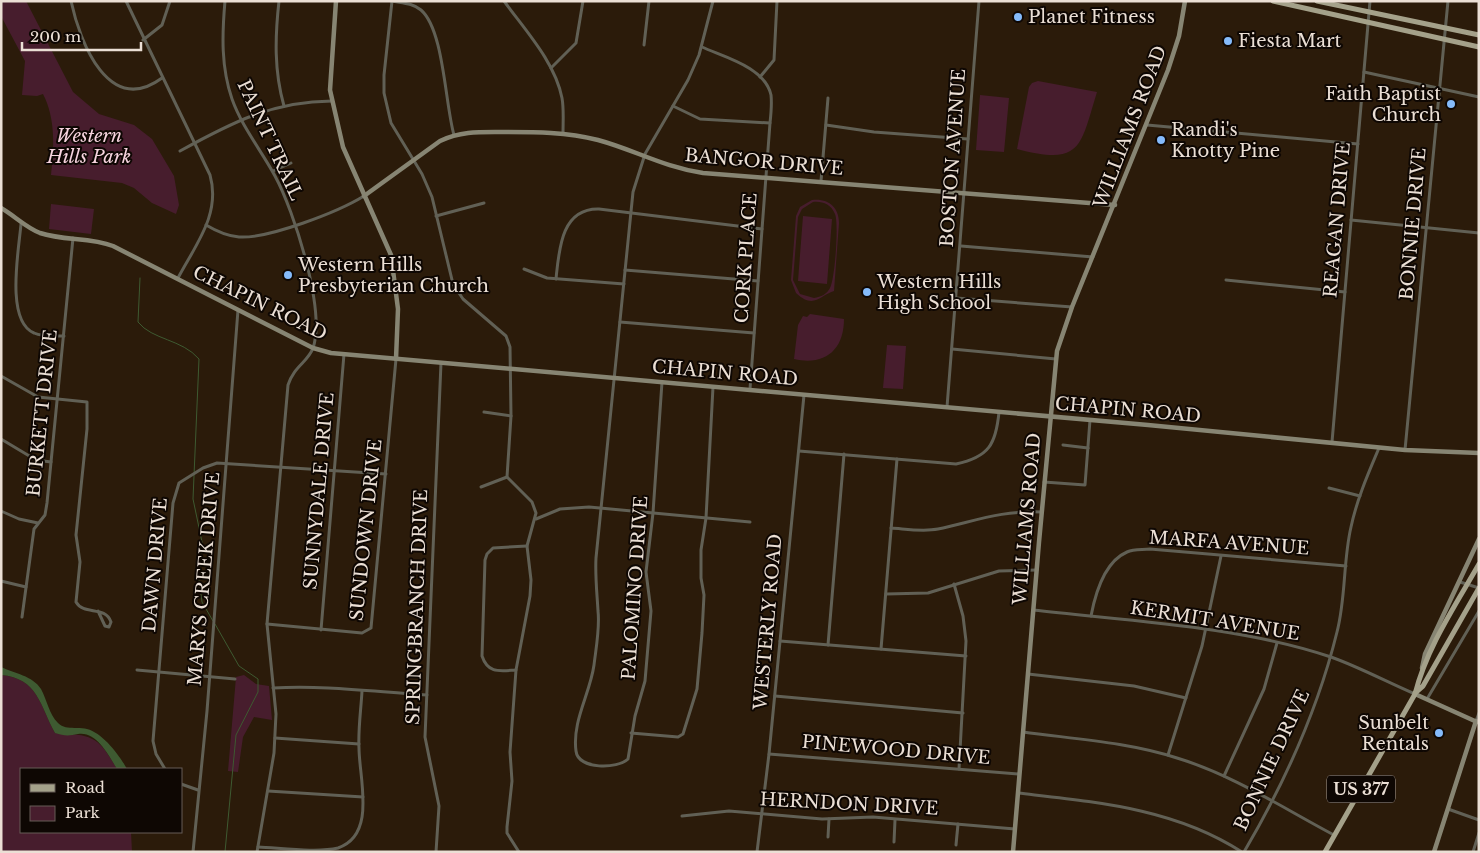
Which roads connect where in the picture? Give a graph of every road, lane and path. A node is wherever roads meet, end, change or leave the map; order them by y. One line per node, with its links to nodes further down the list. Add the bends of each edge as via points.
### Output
1 (71, 1): 31 (street, via 87,48 98,68 111,81 124,88 138,88)
2 (126, 1): 24 (street)
3 (170, 1): 24 (street, via 162,25)
4 (225, 1): 38 (street, PAINT TRAIL, via 222,57 232,99)
5 (279, 1): 36 (street, via 275,42)
6 (336, 1): 35 (street, via 330,76)
7 (392, 1): 43 (street, via 413,5 422,10 430,21); 49 (street, via 384,92 391,123)
8 (504, 1): 28 (street)
9 (583, 1): 28 (street, via 576,43)
10 (649, 1): 25 (street)
11 (713, 1): 27 (street)
12 (777, 1): 30 (street, via 774,60)
13 (979, 1): 44 (street, BOSTON AVENUE)
14 (1185, 1): 41 (street, WILLIAMS ROAD, via 1176,47)
15 (1317, 1): 19 (main road)
16 (1370, 1): 19 (street, REAGAN DRIVE)
17 (1448, 1): 21 (street, BONNIE DRIVE)
18 (1278, 2): 20 (main road)
19 (1369, 13): 20 (street, REAGAN DRIVE); 21 (main road)
20 (1368, 22): 23 (main road); 29 (street, REAGAN DRIVE)
21 (1445, 28): 22 (main road); 23 (street, BONNIE DRIVE)
22 (1479, 35)
23 (1444, 39): 26 (main road); 32 (street, BONNIE DRIVE)
24 (143, 40): 31 (street)
25 (644, 45)
26 (1479, 46)
27 (702, 47): 30 (street); 37 (street)
28 (551, 68): 42 (street, via 562,96)
29 (1364, 72): 32 (street); 46 (street, REAGAN DRIVE)
30 (760, 77): 39 (street, CORK PLACE, via 770,95)
31 (162, 78): 45 (street)
32 (1439, 88): 33 (street); 65 (street, BONNIE DRIVE)
33 (1479, 97)
34 (828, 98): 40 (street)
35 (332, 101): 36 (street); 55 (street, via 343,147)
36 (284, 106): 38 (street)
37 (673, 106): 39 (street, via 700,119); 48 (street)
38 (241, 119): 45 (street); 51 (street, PAINT TRAIL)
39 (770, 123): 52 (street, CORK PLACE)
40 (826, 125): 44 (street); 53 (street)
41 (1147, 125): 46 (street); 57 (street, WILLIAMS ROAD)
42 (563, 133): 43 (street, BANGOR DRIVE, via 476,132); 48 (street, BANGOR DRIVE, via 600,141)
43 (454, 135): 49 (street, BANGOR DRIVE, via 440,141)
44 (968, 139): 54 (street, BOSTON AVENUE)
45 (195, 143): 47 (street); 63 (street, via 214,192 213,208)
46 (1358, 144): 61 (street, REAGAN DRIVE)
47 (180, 151)
48 (644, 158): 52 (street, BANGOR DRIVE, via 684,170); 59 (street)
49 (412, 162): 55 (street, BANGOR DRIVE); 60 (street, via 426,181)
50 (291, 163): 51 (street)
51 (273, 171): 64 (street, PAINT TRAIL)
52 (766, 177): 53 (street, BANGOR DRIVE); 66 (street, CORK PLACE)
53 (821, 182): 54 (street, BANGOR DRIVE)
54 (963, 193): 57 (street, BANGOR DRIVE); 69 (street, BOSTON AVENUE)
55 (364, 196): 64 (street, BANGOR DRIVE, via 338,211); 88 (street, via 391,255 398,309)
56 (484, 203): 60 (street)
57 (1115, 205): 70 (street, WILLIAMS ROAD)
58 (1, 208): 62 (street, CHAPIN ROAD)
59 (630, 213): 66 (street); 72 (street); 74 (street, via 594,209 577,216 564,231)
60 (436, 216): 91 (street, via 453,284 463,299 506,336 511,352)
61 (1351, 220): 65 (street); 78 (street, REAGAN DRIVE)
62 (21, 224): 68 (street, CHAPIN ROAD, via 42,234); 84 (street, via 16,296 18,312 27,328 34,333)
63 (206, 225): 64 (street, BANGOR DRIVE, via 228,235 247,237); 73 (street)
64 (294, 225): 85 (street, PAINT TRAIL, via 313,292 316,317)
65 (1426, 228): 67 (street); 110 (street, BONNIE DRIVE)
66 (762, 229): 76 (street, CORK PLACE)
67 (1479, 233)
68 (73, 238): 73 (street, CHAPIN ROAD, via 106,243); 84 (street, BURKETT DRIVE)
69 (961, 246): 70 (street); 79 (street, BOSTON AVENUE)
70 (1094, 257): 80 (street, WILLIAMS ROAD)
71 (524, 269): 74 (street)
72 (625, 270): 76 (street); 77 (street)
73 (178, 278): 81 (street, CHAPIN ROAD)
74 (556, 279): 77 (street)
75 (1226, 280): 78 (street)
76 (758, 281): 83 (street, CORK PLACE)
77 (624, 284): 82 (street)
78 (1345, 292): 106 (street, REAGAN DRIVE)
79 (956, 298): 80 (street); 86 (street, BOSTON AVENUE)
80 (1072, 306): 89 (street, WILLIAMS ROAD)
81 (238, 309): 85 (street, CHAPIN ROAD); 116 (street, MARYS CREEK DRIVE)
82 (620, 322): 83 (street); 93 (street)
83 (754, 333): 96 (street, CORK PLACE)
84 (64, 336): 98 (street, BURKETT DRIVE)
85 (313, 348): 87 (street, CHAPIN ROAD); 117 (street, via 294,370 288,386)
86 (952, 350): 89 (street); 99 (street, BOSTON AVENUE)
87 (344, 354): 88 (street, CHAPIN ROAD); 118 (street, SUNNYDALE DRIVE)
88 (396, 359): 90 (street, CHAPIN ROAD); 119 (street, SUNDOWN DRIVE)
89 (1056, 359): 103 (street, WILLIAMS ROAD)
90 (441, 363): 91 (street, CHAPIN ROAD); 171 (street, SPRINGBRANCH DRIVE)
91 (511, 370): 93 (street, CHAPIN ROAD); 102 (street)
92 (1, 376): 98 (street, via 35,396)
93 (613, 377): 94 (street, CHAPIN ROAD); 125 (street)
94 (662, 382): 95 (street, CHAPIN ROAD); 128 (street, PALOMINO DRIVE)
95 (713, 386): 96 (street, CHAPIN ROAD); 129 (street)
96 (750, 389): 97 (street, CHAPIN ROAD)
97 (804, 394): 99 (street, CHAPIN ROAD); 111 (street, WESTERLY ROAD)
98 (58, 398): 115 (street, BURKETT DRIVE); 148 (street, via 87,402 76,535 80,562 76,602 81,608)
99 (947, 407): 101 (street, CHAPIN ROAD)
100 (484, 412): 102 (street)
101 (999, 412): 103 (street, CHAPIN ROAD); 114 (street, via 993,442 978,457 956,464)
102 (512, 416): 120 (street)
103 (1050, 417): 104 (street, CHAPIN ROAD); 121 (street, WILLIAMS ROAD)
104 (1090, 420): 106 (street, CHAPIN ROAD); 109 (street)
105 (1, 439): 115 (street, via 36,460)
106 (1332, 442): 108 (street, CHAPIN ROAD)
107 (1063, 445): 109 (street)
108 (1379, 447): 110 (street, CHAPIN ROAD); 124 (street, BONNIE DRIVE)
109 (1088, 448): 121 (street, via 1085,484)
110 (1405, 450): 112 (street, CHAPIN ROAD)
111 (799, 451): 113 (street); 155 (street, WESTERLY ROAD)
112 (1479, 453)
113 (844, 454): 114 (street); 157 (street)
114 (897, 459): 133 (street)
115 (51, 462): 132 (street, BURKETT DRIVE, via 46,510)
116 (226, 463): 117 (street, DAWN DRIVE); 163 (street, DAWN DRIVE, via 212,463 179,483 173,503); 166 (street, MARYS CREEK DRIVE)
117 (281, 466): 118 (street, DAWN DRIVE); 152 (street)
118 (335, 470): 119 (street, DAWN DRIVE); 153 (street, SUNNYDALE DRIVE)
119 (386, 474): 153 (street, SUNDOWN DRIVE, via 373,624 362,633)
120 (507, 477): 122 (street); 130 (street, via 532,502)
121 (1044, 482): 127 (street, WILLIAMS ROAD)
122 (482, 487)
123 (1329, 488): 124 (street)
124 (1360, 496): 138 (street, BONNIE DRIVE, via 1351,526)
125 (601, 508): 128 (street); 130 (street, via 566,507); 179 (street, PALOMINO DRIVE, via 595,581 598,612 594,665 583,701 576,753 588,764 624,764)
126 (1, 511): 132 (street)
127 (1042, 512): 133 (street, via 992,515 937,529); 139 (street, WILLIAMS ROAD)
128 (653, 514): 129 (street); 179 (street, PALOMINO DRIVE, via 646,572 651,611 645,681)
129 (706, 518): 131 (street); 179 (street, via 701,550 704,595 696,689 683,734 678,737)
130 (536, 519): 135 (street)
131 (750, 522)
132 (39, 523): 144 (street, BURKETT DRIVE, via 34,529)
133 (891, 528): 146 (street)
134 (1479, 539): 141 (street)
135 (527, 546): 162 (street, via 530,596); 162 (street, via 493,548 485,560 482,656 485,664 494,671)
136 (1221, 556): 138 (street, MARFA AVENUE); 150 (street, MARFA AVENUE, via 1150,549 1129,551 1110,567 1096,594); 154 (street)
137 (1479, 564): 143 (main road, US 377)
138 (1346, 566): 160 (street, BONNIE DRIVE, via 1340,618)
139 (1037, 570): 142 (street, via 999,571); 147 (street, WILLIAMS ROAD)
140 (1, 581): 144 (street)
141 (1460, 582): 143 (street); 164 (street, via 1425,654)
142 (954, 584): 146 (street, via 928,593); 159 (street, via 963,616)
143 (1467, 584): 145 (street); 164 (main road, US 377)
144 (26, 587): 151 (street, BURKETT DRIVE)
145 (1479, 588): 170 (main road, US 377, via 1423,686)
146 (886, 594): 158 (street)
147 (1033, 610): 150 (street, KERMIT AVENUE); 165 (street, WILLIAMS ROAD)
148 (98, 611): 148 (street, via 108,616 110,627 105,626)
149 (1479, 611): 174 (street)
150 (1091, 616): 154 (street, KERMIT AVENUE)
151 (22, 617)
152 (267, 624): 153 (street, SUNDOWN DRIVE); 168 (street)
153 (321, 630)
154 (1206, 630): 156 (street, KERMIT AVENUE); 173 (street)
155 (780, 641): 157 (street); 172 (street, WESTERLY ROAD)
156 (1277, 643): 160 (street, KERMIT AVENUE); 187 (street, via 1264,689)
157 (828, 645): 158 (street)
158 (881, 649): 159 (street)
159 (966, 656): 176 (street)
160 (1331, 657): 170 (street, KERMIT AVENUE); 193 (street, BONNIE DRIVE, via 1304,733)
161 (138, 670): 163 (street)
162 (516, 670): 211 (street, via 507,827)
163 (159, 672): 166 (street); 184 (street, DAWN DRIVE, via 153,741)
164 (1420, 672): 170 (main road, US 377)
165 (1028, 674): 173 (street, via 1134,686); 178 (street, WILLIAMS ROAD)
166 (209, 676): 167 (street); 189 (street, MARYS CREEK DRIVE)
167 (234, 679)
168 (273, 688): 169 (street, via 315,686); 180 (street)
169 (362, 691): 171 (street); 181 (street)
170 (1415, 694): 174 (street); 203 (main road, US 377)
171 (427, 695): 210 (street, SPRINGBRANCH DRIVE, via 425,737 439,806)
172 (775, 696): 176 (street); 182 (street, WESTERLY ROAD)
173 (1186, 698): 183 (street)
174 (1426, 700): 177 (street)
175 (1479, 712): 177 (street)
176 (963, 713): 185 (street)
177 (1477, 722): 194 (street)
178 (1023, 732): 183 (street, via 1131,746); 186 (street, WILLIAMS ROAD)
179 (632, 733)
180 (275, 738): 181 (street); 190 (street)
181 (359, 744): 192 (street)
182 (769, 754): 185 (street, PINEWOOD DRIVE); 195 (street, WESTERLY ROAD)
183 (1168, 755): 187 (street)
184 (163, 768)
185 (959, 769): 186 (street, PINEWOOD DRIVE)
186 (1019, 774): 191 (street, WILLIAMS ROAD)
187 (1224, 776): 193 (street)
188 (182, 784): 189 (street)
189 (198, 790): 208 (street, MARYS CREEK DRIVE)
190 (268, 791): 192 (street); 207 (street)
191 (1018, 793): 201 (street, WILLIAMS ROAD); 214 (street, via 1148,811 1203,831)
192 (363, 797): 207 (street, via 358,830 339,848 325,851)
193 (1271, 800): 203 (street); 214 (street, BONNIE DRIVE)
194 (1448, 808): 199 (street); 216 (street)
195 (763, 813): 196 (street, HERNDON DRIVE, via 729,811); 197 (street, HERNDON DRIVE); 212 (street, WESTERLY ROAD)
196 (682, 816)
197 (830, 819): 198 (street, HERNDON DRIVE); 204 (street)
198 (895, 820): 200 (street, HERNDON DRIVE); 205 (street)
199 (1479, 820)
200 (958, 824): 201 (street, HERNDON DRIVE); 206 (street)
201 (1015, 829): 213 (street, WILLIAMS ROAD)
202 (1479, 833): 217 (street)
203 (1334, 835): 215 (main road, US 377)
204 (828, 837)
205 (894, 842)
206 (956, 845)
207 (258, 847): 209 (street)
208 (193, 852)
209 (257, 852)
210 (436, 852)
211 (519, 852)
212 (758, 852)
213 (1013, 852)
214 (1243, 852)
215 (1325, 852)
216 (1434, 852)
217 (1473, 852)

